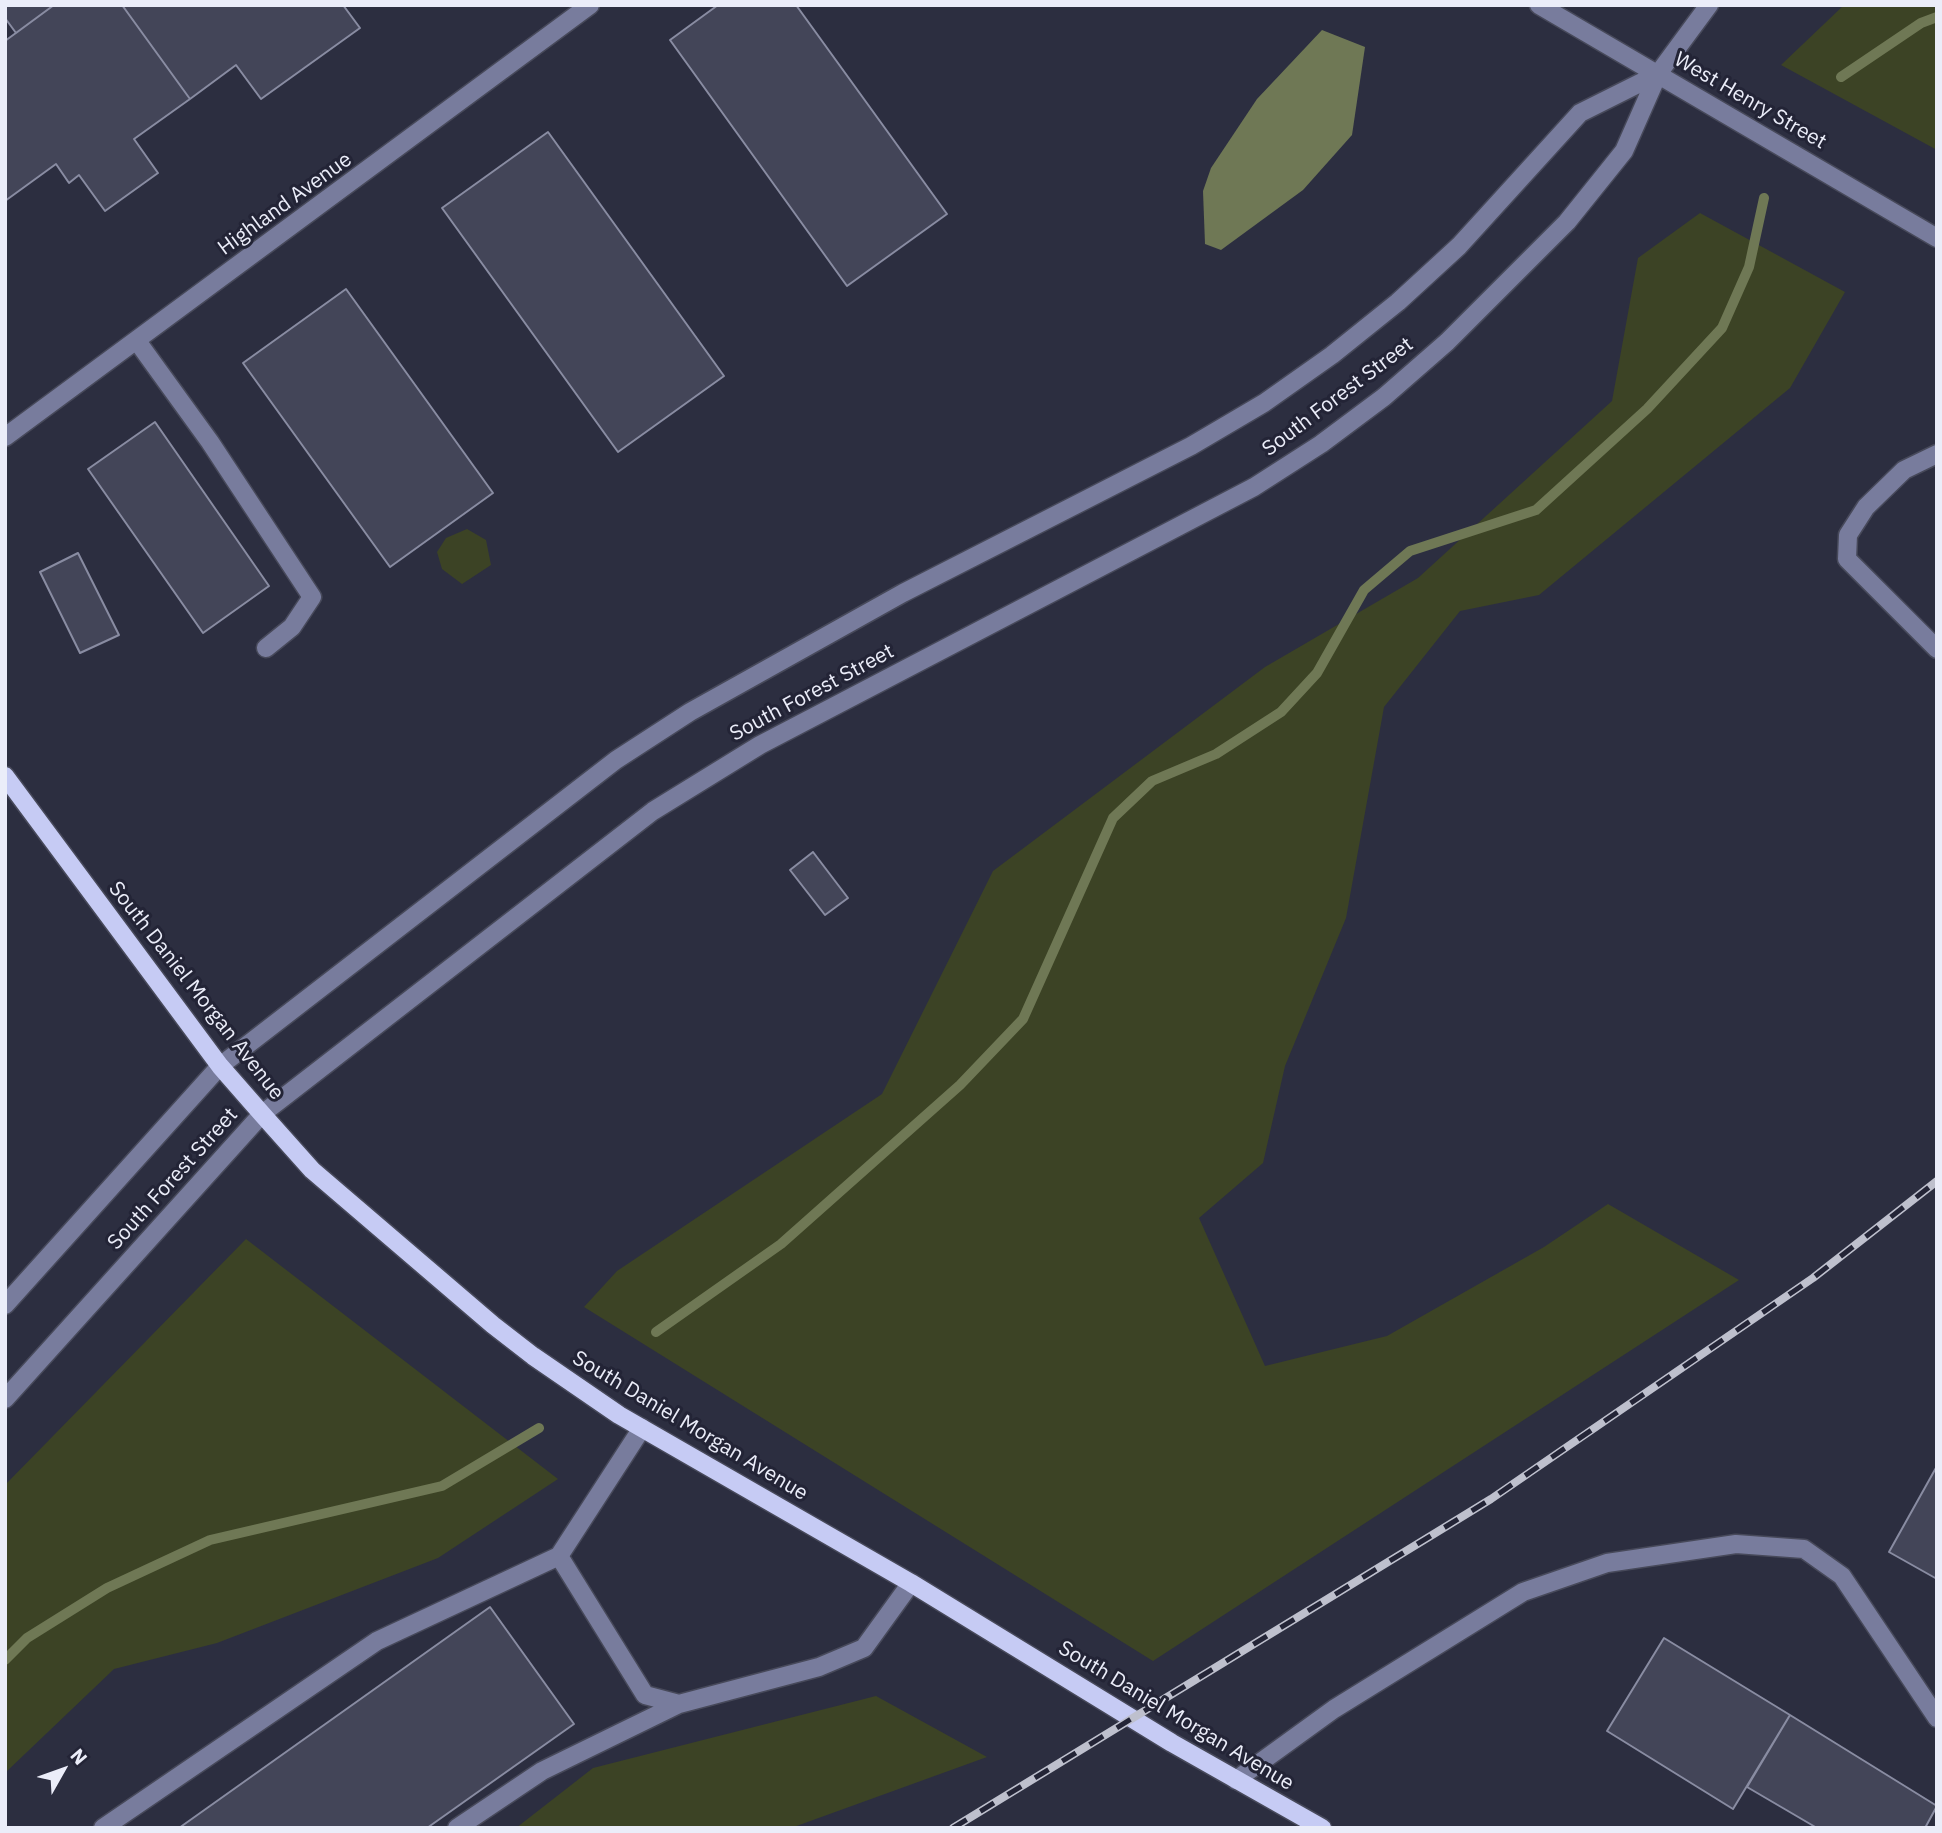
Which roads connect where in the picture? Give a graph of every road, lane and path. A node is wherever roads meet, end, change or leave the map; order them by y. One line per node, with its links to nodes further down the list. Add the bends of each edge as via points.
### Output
1 (590, 5): 6 (street, Highland Avenue)
2 (1539, 5): 4 (street, West Henry Street)
3 (1709, 5): 4 (street, South Forest Street)
4 (1658, 74): 5 (street, West Henry Street); 12 (street, South Forest Street, via 1580,113 1494,209 1408,293 1264,403 1179,452 903,593 690,712 615,760); 13 (street, South Forest Street, via 1624,151 1567,222 1447,342 1321,444 1254,487 760,745 653,811)
5 (1937, 239)
6 (137, 341): 7 (street, Highland Avenue); 9 (street, via 312,597 292,627)
7 (5, 437)
8 (1937, 454): 10 (street, via 1904,470 1866,507 1848,535 1847,559)
9 (266, 648)
10 (1937, 649)
11 (5, 776): 12 (main road, South Daniel Morgan Avenue)
12 (220, 1066): 13 (main road, South Daniel Morgan Avenue); 14 (street, South Forest Street)
13 (262, 1114): 15 (street, South Forest Street); 16 (main road, South Daniel Morgan Avenue, via 312,1170 413,1259 533,1356)
14 (5, 1304)
15 (5, 1399)
16 (642, 1428): 17 (street); 18 (main road, South Daniel Morgan Avenue)
17 (559, 1556): 19 (street, via 645,1695); 22 (street, via 377,1641)
18 (911, 1583): 19 (street, via 864,1648 819,1667); 21 (main road, South Daniel Morgan Avenue)
19 (679, 1704): 23 (street, via 542,1771)
20 (1937, 1718): 21 (street, via 1842,1576 1804,1549 1736,1544 1607,1563 1523,1592 1334,1709)
21 (1236, 1780): 24 (main road, South Daniel Morgan Avenue)
22 (103, 1828)
23 (457, 1828)
24 (1322, 1828)

